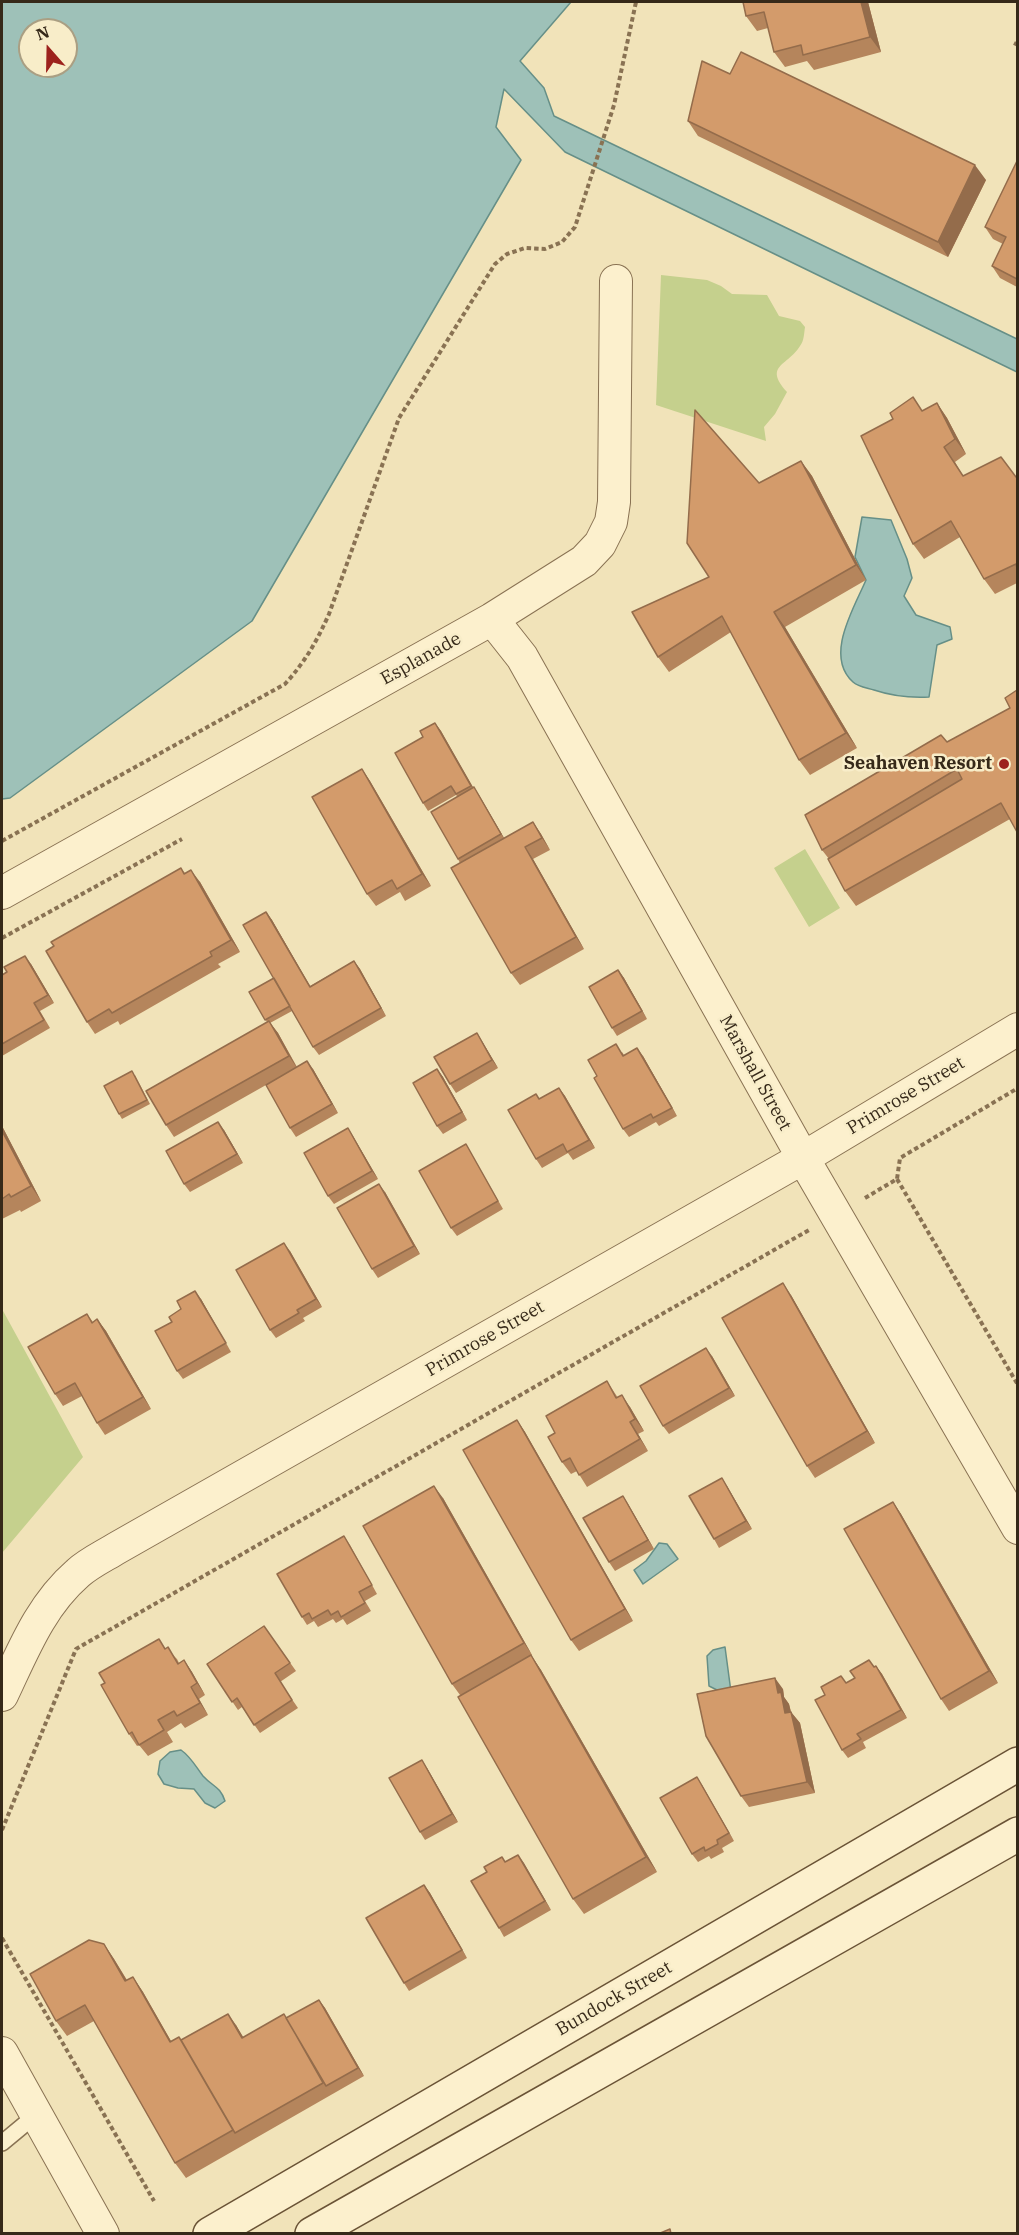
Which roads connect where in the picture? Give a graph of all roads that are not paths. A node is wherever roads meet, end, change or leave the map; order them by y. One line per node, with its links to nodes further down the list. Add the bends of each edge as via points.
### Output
1 (616, 281): 2 (street, Esplanade, via 611,522 600,544 584,561)
2 (492, 619): 3 (street, Esplanade); 5 (street, Marshall Street, via 522,657)
3 (2, 893)
4 (1017, 1029): 5 (street, Primrose Street)
5 (803, 1158): 6 (street, Marshall Street); 7 (street, Primrose Street, via 80,1571 55,1595 35,1625)
6 (1017, 1528)
7 (2, 1695)
8 (1017, 1764): 14 (main road, Bundock Street)
9 (1017, 1834): 15 (main road)
10 (2, 2053): 11 (street)
11 (37, 2114): 12 (lane); 13 (street)
12 (2, 2143)
13 (103, 2234)
14 (210, 2234)
15 (312, 2234)

